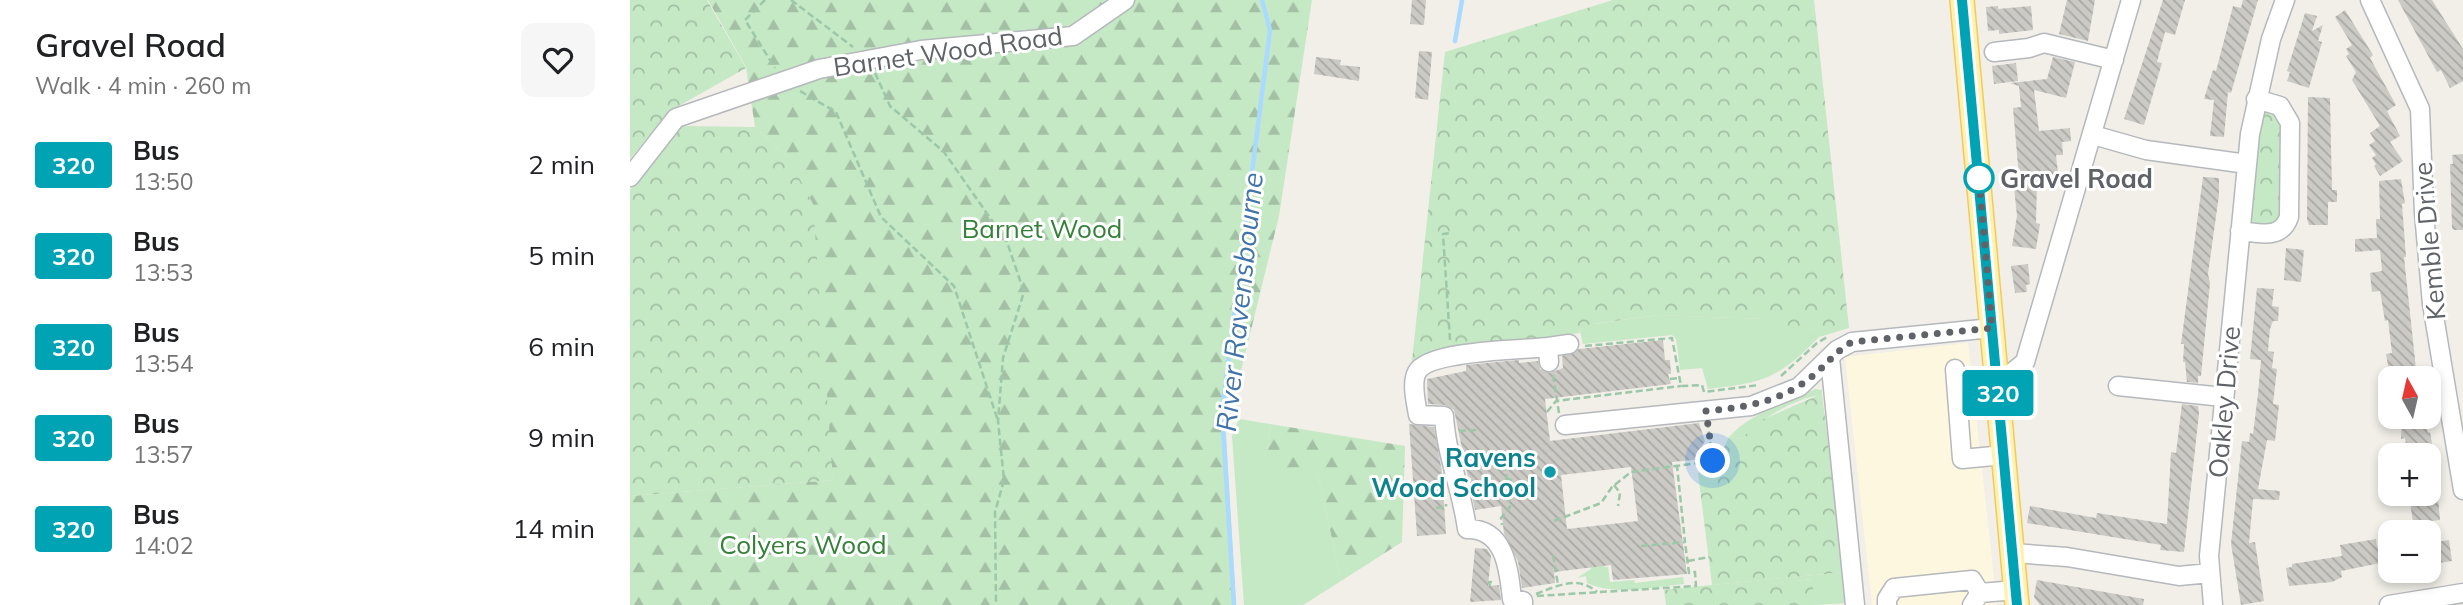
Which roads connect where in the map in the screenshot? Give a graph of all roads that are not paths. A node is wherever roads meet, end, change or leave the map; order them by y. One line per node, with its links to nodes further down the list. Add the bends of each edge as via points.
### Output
1 (1125, 0): 11 (street, Barnet Wood Road, via 1073,36 921,50 819,69 676,118)
2 (1962, 0): 13 (main road)
3 (2131, 0): 7 (street)
4 (2285, 0): 8 (street, Oakley Drive)
5 (2370, 0): 22 (street, Kemble Drive, via 2420,109 2432,304)
6 (1994, 52): 7 (street, via 2044,43)
7 (2114, 60): 9 (street)
8 (2256, 99): 10 (street, Oakley Drive); 12 (street, via 2280,106 2290,123 2289,217 2273,234)
9 (2093, 135): 10 (street, via 2146,150); 17 (street, via 2025,362)
10 (2246, 164): 12 (street, Oakley Drive)
11 (630, 177)
12 (2240, 231): 19 (street, Oakley Drive)
13 (1992, 328): 15 (street, via 1852,342); 17 (main road)
14 (1569, 344): 27 (street, via 1548,354 1451,357 1423,364 1414,378 1418,415 1444,416 1446,446 1468,529 1493,540 1507,558 1512,599)
15 (1830, 358): 20 (street, via 1799,387 1751,406); 30 (street)
16 (1955, 369): 21 (street, via 1962,459)
17 (1997, 380): 21 (main road)
18 (2118, 386): 19 (street)
19 (2223, 397): 24 (street, Oakley Drive)
20 (1565, 425)
21 (2004, 455): 23 (main road)
22 (2463, 490)
23 (2013, 553): 24 (street, via 2179,576); 26 (main road)
24 (2210, 573): 32 (street, Oakley Drive)
25 (2463, 593): 29 (street)
26 (2017, 597): 28 (street)
27 (1530, 599)
28 (1976, 599): 31 (street, via 1972,580 1894,587)
29 (2423, 603): 33 (street)
30 (1855, 605)
31 (1887, 605)
32 (2213, 605)
33 (2389, 605)

